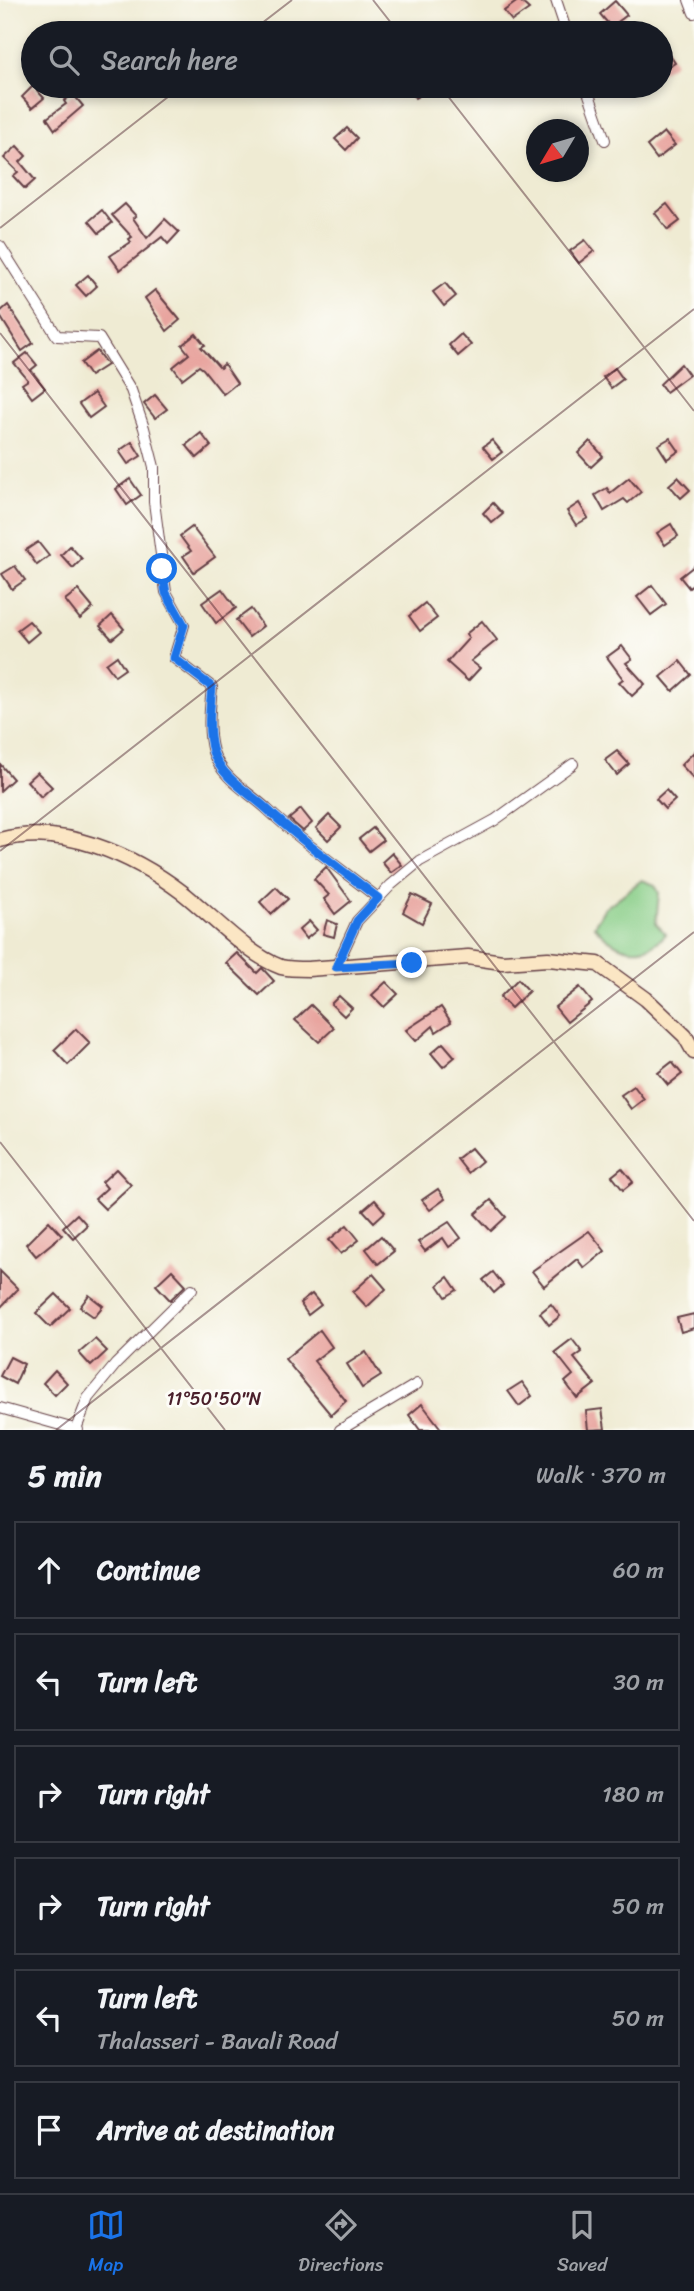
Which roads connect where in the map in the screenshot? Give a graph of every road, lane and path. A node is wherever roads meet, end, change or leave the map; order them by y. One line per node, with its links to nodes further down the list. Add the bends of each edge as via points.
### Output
1 (556, 0): 4 (street)
2 (689, 0): 3 (street)
3 (694, 13)
4 (563, 21)
5 (590, 98): 6 (street)
6 (605, 140)
7 (0, 246): 10 (street, via 57,336 99,338 131,390 154,467 166,593 184,625 174,658 212,687 210,735 221,766 283,826)
8 (573, 764): 10 (street, via 495,820 420,861)
9 (0, 840): 11 (main road, via 25,833 69,838 121,855 180,891 281,967)
10 (378, 898): 11 (street, via 357,921)
11 (336, 967): 12 (main road, via 468,957 598,964 646,999 685,1036)
12 (694, 1052)
13 (192, 1289): 16 (street, via 88,1398)
14 (417, 1384): 17 (street)
15 (0, 1408): 16 (street)
16 (77, 1429)
17 (340, 1430)

